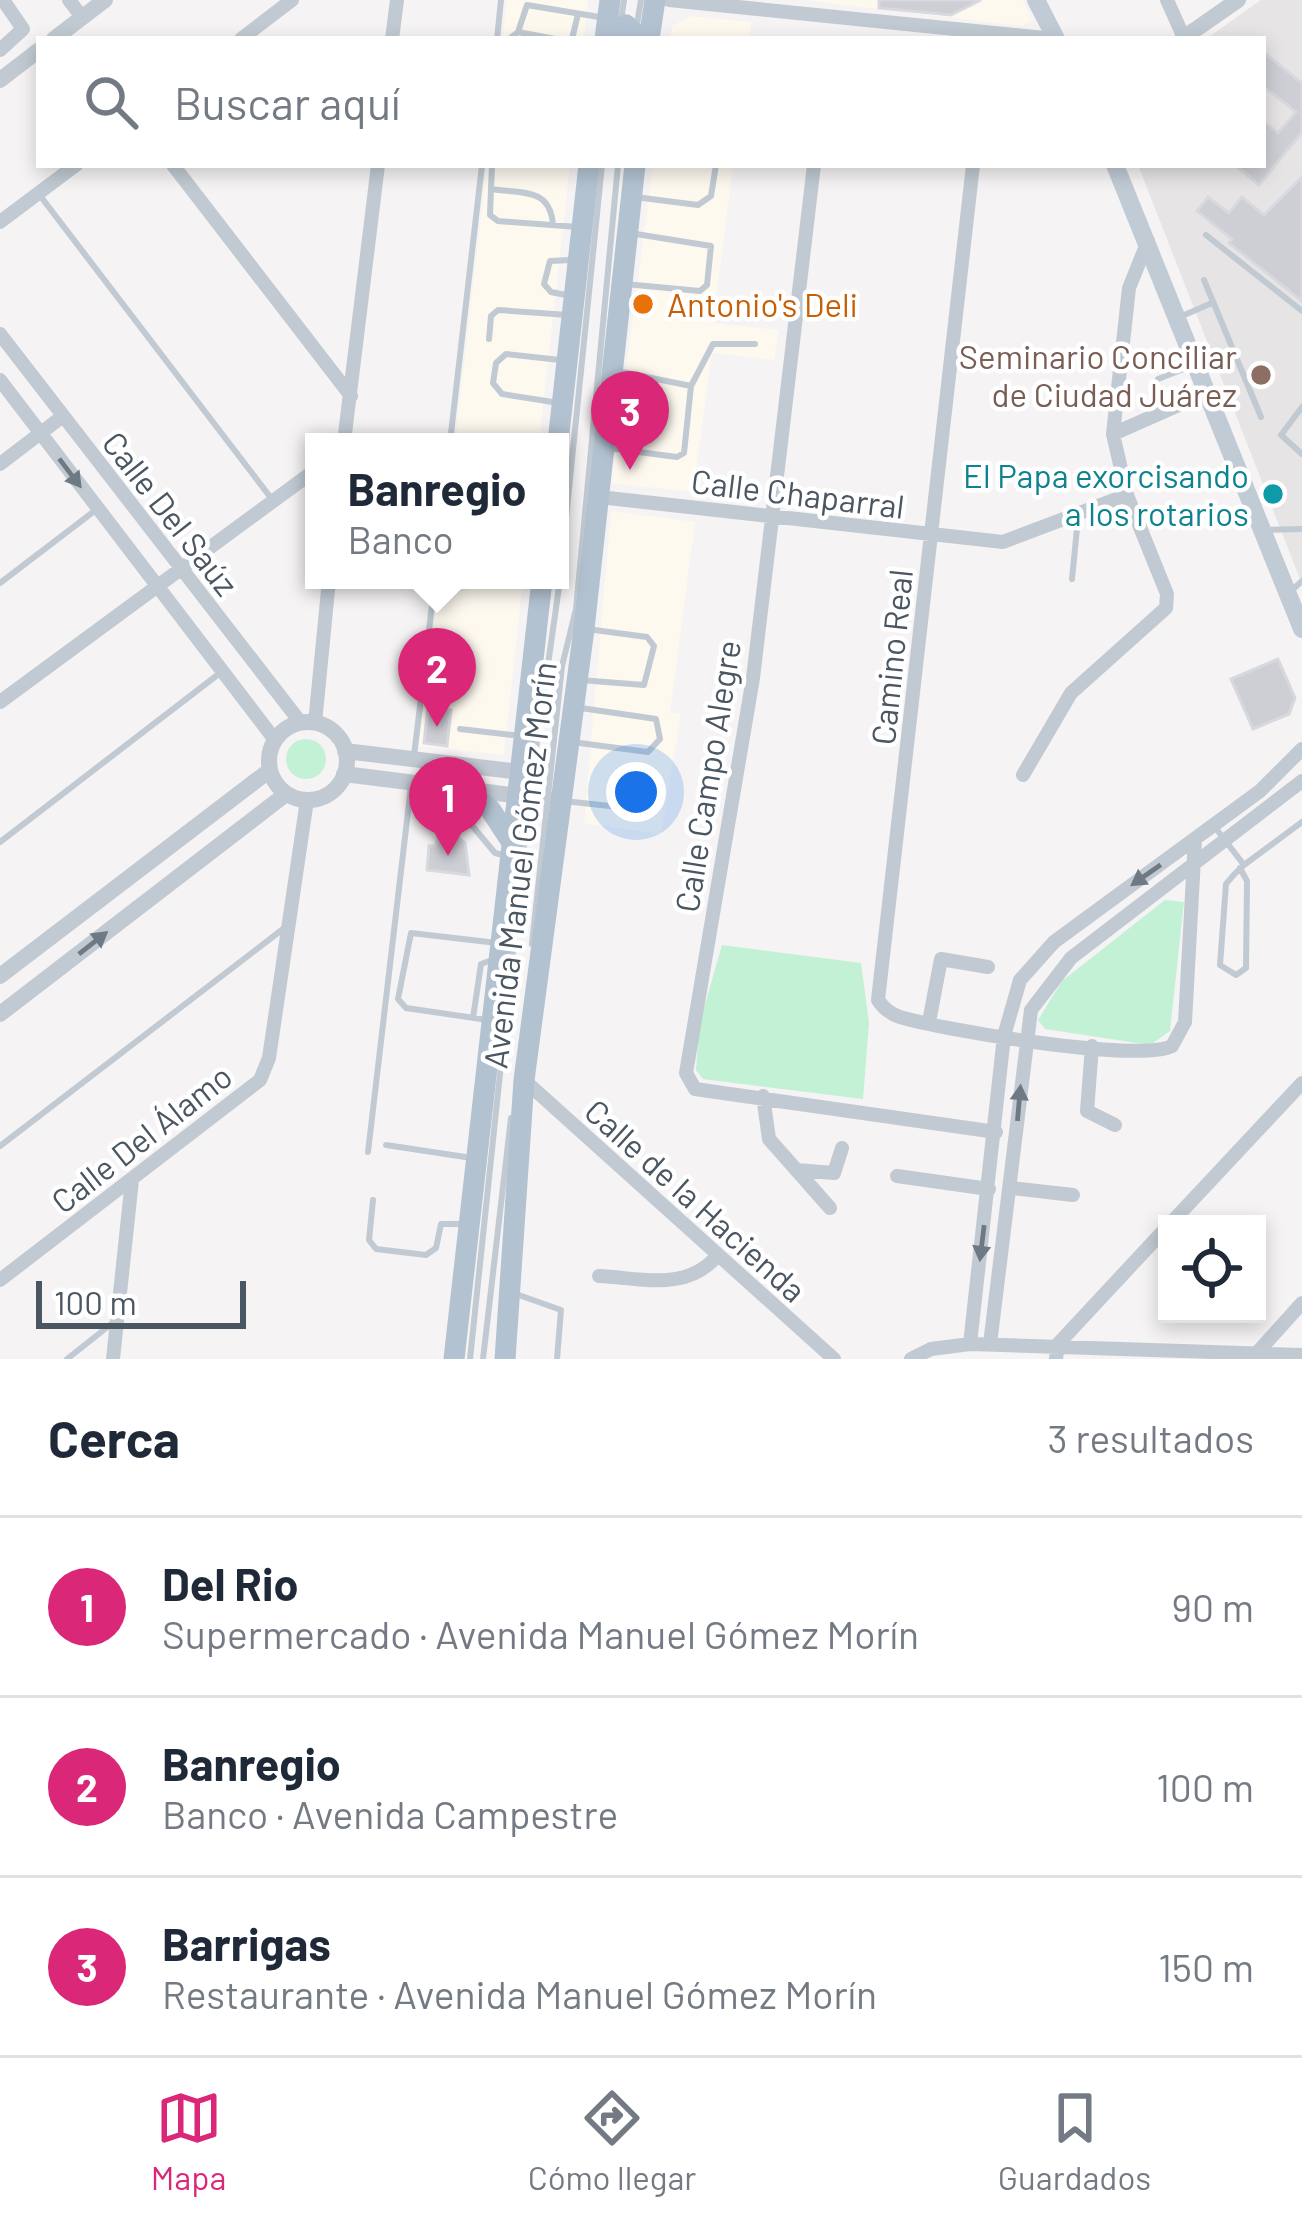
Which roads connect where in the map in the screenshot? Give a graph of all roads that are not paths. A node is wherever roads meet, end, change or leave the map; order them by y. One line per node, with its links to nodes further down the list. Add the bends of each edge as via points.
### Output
1 (3, 0): 31 (street, via 23,29)
2 (69, 0): 16 (street)
3 (105, 0): 16 (street)
4 (292, 0): 21 (street)
5 (397, 0): 22 (street)
6 (501, 0): 23 (lane)
7 (624, 0): 18 (lane)
8 (641, 0): 18 (lane)
9 (655, 0): 18 (main road)
10 (669, 0): 17 (street)
11 (834, 0): 17 (lane)
12 (1036, 0): 28 (main road)
13 (1166, 0): 29 (street)
14 (1238, 0): 30 (street)
15 (578, 14): 18 (lane); 19 (lane, via 527,5); 26 (lane)
16 (82, 17): 20 (street)
17 (834, 17): 27 (street)
18 (623, 31)
19 (518, 32): 24 (lane); 25 (lane)
20 (58, 36)
21 (245, 36)
22 (392, 36)
23 (497, 36)
24 (513, 36)
25 (539, 36)
26 (573, 36)
27 (987, 36)
28 (1054, 36)
29 (1182, 36)
30 (1186, 36)
31 (0, 52): 33 (street)
32 (36, 52): 33 (street)
33 (6, 75)
34 (72, 168): 48 (street)
35 (175, 168): 73 (street)
36 (378, 168): 73 (street)
37 (482, 168): 79 (lane)
38 (492, 168): 47 (lane)
39 (590, 168): 52 (main road)
40 (602, 168): 87 (lane)
41 (619, 168): 130 (lane, via 575,608)
42 (635, 168): 49 (main road, Avenida Manuel Gómez Morín)
43 (715, 168): 49 (lane, via 710,196 698,206)
44 (814, 168): 93 (street, Calle Campo Alegre)
45 (974, 168): 96 (street, Camino Real)
46 (1115, 168): 55 (main road)
47 (491, 189): 51 (lane, via 544,198); 51 (lane, via 490,215 498,221)
48 (38, 193): 50 (street); 90 (lane)
49 (632, 196): 53 (main road, Avenida Manuel Gómez Morín)
50 (0, 222)
51 (553, 225): 52 (lane)
52 (582, 228): 56 (main road)
53 (628, 233): 58 (main road, Avenida Manuel Gómez Morín); 58 (lane, via 715,250 700,291)
54 (1206, 235): 61 (lane)
55 (1148, 241): 62 (main road); 82 (street, via 1129,288)
56 (578, 260): 60 (main road); 60 (lane, via 550,261 544,284)
57 (1204, 280): 59 (lane)
58 (622, 283): 68 (main road, Avenida Manuel Gómez Morín)
59 (1212, 303): 62 (lane); 77 (lane)
60 (573, 306): 64 (lane, via 497,310); 66 (main road)
61 (1302, 311)
62 (1178, 317): 67 (main road)
63 (0, 334): 76 (street, Calle Del Saúz)
64 (490, 339)
65 (755, 344): 71 (lane, via 713,344)
66 (567, 361): 74 (main road); 74 (lane, via 506,353 493,383 502,394)
67 (1197, 364): 70 (lane); 72 (main road)
68 (614, 370): 71 (lane); 83 (main road, Avenida Manuel Gómez Morín)
69 (0, 380): 81 (street, Calle Del Saúz)
70 (1158, 380)
71 (691, 386): 83 (lane, via 682,455)
72 (1208, 392): 82 (street); 95 (main road)
73 (352, 396): 78 (street)
74 (562, 403): 80 (main road)
75 (1302, 407): 84 (lane, via 1281,435)
76 (63, 416): 81 (street); 97 (street, Calle Del Saúz)
77 (1261, 417)
78 (346, 433)
79 (451, 433)
80 (559, 433)
81 (40, 434): 85 (street); 91 (street, Calle Del Saúz, one-way to 91)
82 (1113, 434): 88 (street)
83 (604, 448): 89 (main road, Avenida Manuel Gómez Morín)
84 (1302, 454)
85 (0, 464)
86 (305, 477): 90 (street)
87 (569, 490)
88 (1127, 495): 92 (street, Calle Chaparral); 123 (street, via 1166,608 1071,693)
89 (599, 496): 93 (street, Calle Chaparral); 106 (main road, Avenida Manuel Gómez Morín)
90 (273, 500): 97 (street)
91 (97, 508): 99 (lane); 100 (street, Calle Del Saúz)
92 (1078, 514): 96 (street, Calle Chaparral, via 1010,541); 98 (lane)
93 (773, 517): 96 (street, Calle Chaparral); 156 (street, Calle Campo Alegre, via 686,1073 695,1089)
94 (1302, 529): 95 (lane)
95 (1263, 530): 101 (main road)
96 (932, 536): 150 (street, Camino Real, via 878,991 889,1012)
97 (180, 569): 100 (street); 112 (street, Calle Del Saúz)
98 (1072, 579)
99 (0, 583)
100 (155, 586): 108 (street, Calle Del Saúz); 110 (street)
101 (1295, 587): 107 (main road)
102 (328, 589): 112 (street)
103 (433, 589): 119 (lane)
104 (541, 589): 114 (main road, Avenida Manuel Gómez Morín)
105 (559, 589): 130 (lane)
106 (584, 628): 109 (main road, Avenida Manuel Gómez Morín); 109 (lane, via 647,637 655,646 644,686)
107 (1302, 629)
108 (220, 673): 115 (street, Calle Del Saúz); 136 (lane)
109 (576, 680): 111 (main road, Avenida Manuel Gómez Morín)
110 (0, 702)
111 (573, 706): 116 (main road, Avenida Manuel Gómez Morín); 116 (lane, via 656,719 660,739 648,752)
112 (308, 723): 115 (street); 118 (street, via 334,733)
113 (460, 729): 114 (lane)
114 (525, 736): 121 (main road, Avenida Manuel Gómez Morín)
115 (274, 740): 120 (street)
116 (568, 741): 130 (main road, Avenida Manuel Gómez Morín)
117 (1302, 749): 134 (street)
118 (345, 751): 119 (street); 122 (street)
119 (414, 760): 121 (street)
120 (270, 770): 129 (street); 133 (street)
121 (521, 772): 130 (main road, Avenida Manuel Gómez Morín)
122 (344, 774): 126 (street); 131 (street, via 330,793)
123 (1023, 776)
124 (645, 779): 130 (lane, via 637,809)
125 (1302, 781): 137 (street)
126 (411, 784): 127 (street); 162 (lane)
127 (439, 788): 128 (street); 139 (lane, via 446,813 470,822 495,853)
128 (468, 792): 130 (street); 139 (main road, via 490,809)
129 (286, 794): 131 (street); 138 (street)
130 (539, 799): 139 (main road, Avenida Manuel Gómez Morín); 154 (main road, Avenida Manuel Gómez Morín); 186 (lane); 189 (lane)
131 (307, 800): 142 (street, Calle Del Álamo)
132 (1302, 822): 141 (lane)
133 (196, 826): 138 (street); 143 (street)
134 (1214, 826): 135 (street); 137 (lane)
135 (1195, 840): 140 (street); 151 (street, one-way to 151, via 1037,958 1020,980)
136 (0, 842)
137 (1226, 842): 140 (street); 141 (lane)
138 (212, 850): 146 (street, one-way to 138)
139 (512, 850): 144 (main road, Avenida Manuel Gómez Morín)
140 (1196, 865): 152 (street, via 1071,958 1031,1010); 153 (street, Camino Real, via 1180,1035 1154,1052)
141 (1242, 867): 141 (lane, via 1246,968 1236,976 1220,965 1223,898)
142 (288, 925): 160 (lane); 166 (street, Calle Del Álamo, via 265,1072)
143 (39, 946): 146 (street); 147 (street)
144 (499, 952): 149 (main road, Avenida Manuel Gómez Morín); 149 (lane, via 419,932 406,939 400,1005)
145 (988, 968): 150 (street, via 940,959)
146 (58, 970): 148 (street)
147 (0, 976)
148 (0, 1014)
149 (482, 1019): 163 (main road, Avenida Manuel Gómez Morín)
150 (929, 1022): 151 (street, Camino Real)
151 (1004, 1036): 152 (street, Camino Real); 158 (street)
152 (1025, 1038): 153 (street, Camino Real); 167 (street, one-way to 152)
153 (1092, 1046): 157 (street, via 1087,1111)
154 (524, 1080): 175 (street, Calle de la Hacienda); 178 (main road, Avenida Manuel Gómez Morín)
155 (1302, 1083): 172 (street)
156 (763, 1096): 158 (street, Calle Campo Alegre); 164 (street, via 766,1134)
157 (1115, 1125)
158 (996, 1132): 168 (street)
159 (386, 1145): 163 (lane)
160 (0, 1146)
161 (842, 1148): 164 (street, via 834,1173)
162 (368, 1152)
163 (475, 1158): 173 (main road, Avenida Manuel Gómez Morín)
164 (796, 1170): 171 (street)
165 (897, 1176): 168 (street)
166 (132, 1180): 177 (street, Calle Del Álamo); 180 (street)
167 (1011, 1188): 169 (street); 182 (street)
168 (989, 1189): 181 (street, one-way to 181)
169 (1073, 1195)
170 (373, 1200): 173 (lane, via 369,1240 376,1249 427,1255 441,1224)
171 (830, 1208)
172 (1179, 1215)
173 (470, 1225): 186 (main road, Avenida Manuel Gómez Morín)
174 (1158, 1238): 183 (street)
175 (717, 1256): 176 (street, via 685,1281); 192 (street, Calle de la Hacienda)
176 (598, 1276)
177 (0, 1280)
178 (513, 1293): 190 (main road, Avenida Manuel Gómez Morín); 191 (lane, via 561,1310)
179 (1302, 1303): 184 (street)
180 (118, 1319): 187 (lane); 188 (street)
181 (970, 1344): 182 (street); 193 (street)
182 (990, 1344): 183 (street)
183 (1057, 1352): 184 (street)
184 (1256, 1354): 185 (street)
185 (1302, 1355)
186 (459, 1358)
187 (67, 1359)
188 (113, 1359)
189 (483, 1359)
190 (505, 1359)
191 (557, 1359)
192 (834, 1359)
193 (911, 1359)

